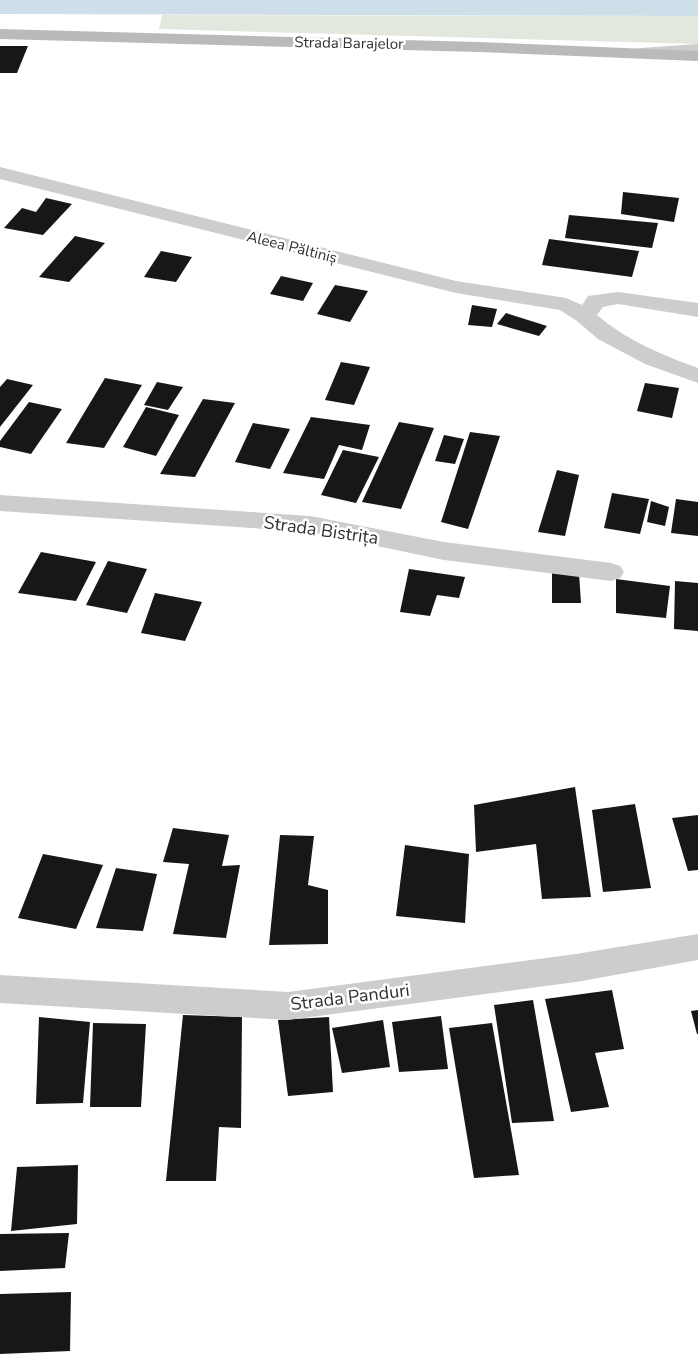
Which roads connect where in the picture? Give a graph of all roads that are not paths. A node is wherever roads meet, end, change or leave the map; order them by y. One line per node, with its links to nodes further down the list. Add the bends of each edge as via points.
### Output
1 (0, 34): 3 (main road, Strada Barajelor)
2 (698, 49): 3 (street)
3 (641, 53): 4 (main road, Strada Barajelor)
4 (698, 56)
5 (0, 173): 7 (street, Aleea Păltiniș, via 456,287 566,306)
6 (698, 310): 7 (street, via 618,298 596,301)
7 (585, 316): 8 (street, Aleea Păltiniș, via 606,334 653,359)
8 (698, 376)
9 (0, 503): 10 (street, Strada Bistrița, via 310,524 444,551)
10 (611, 572)
11 (698, 947): 12 (street, Strada Panduri, via 576,968 288,1006)
12 (0, 990)

